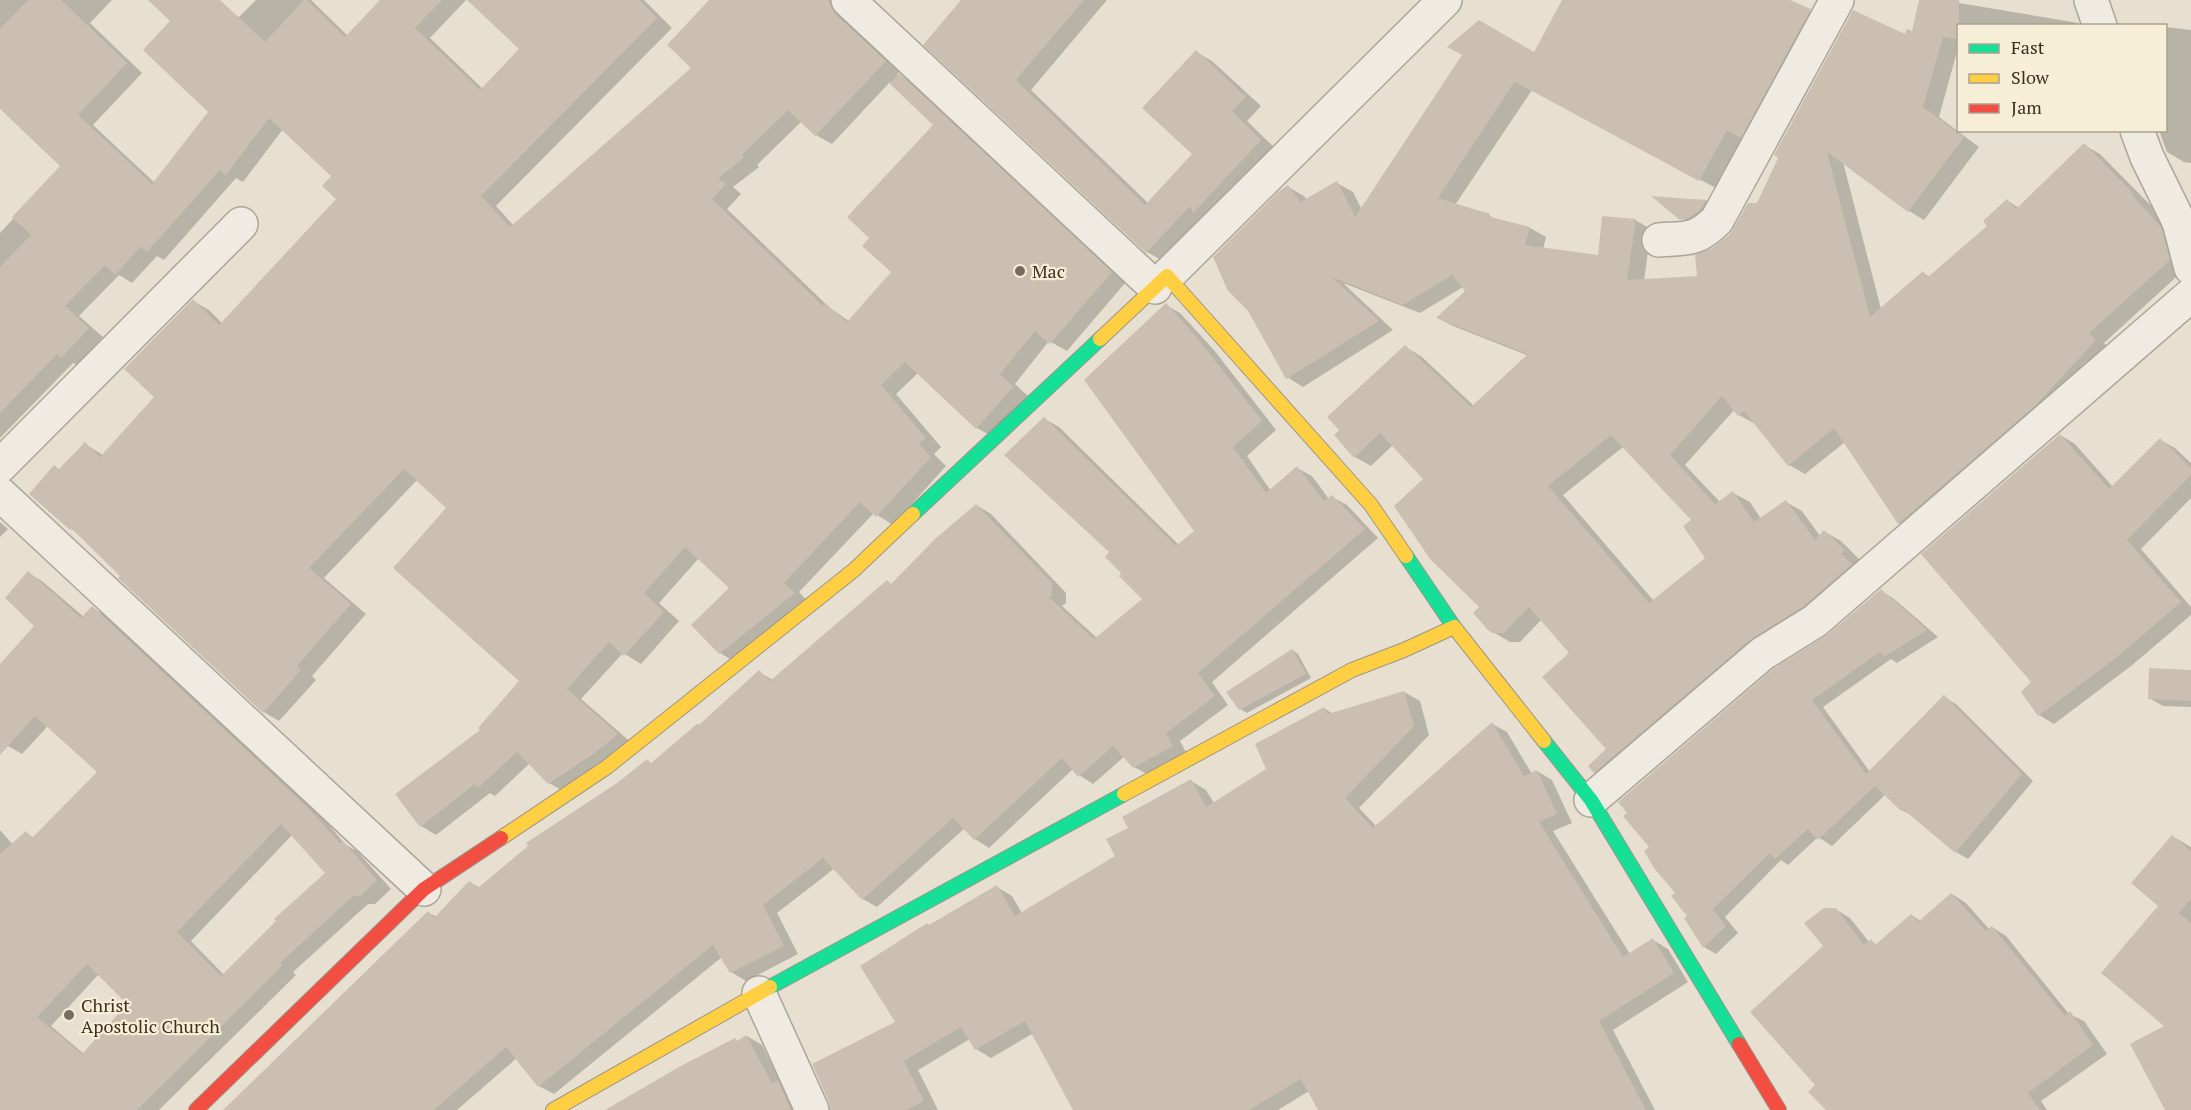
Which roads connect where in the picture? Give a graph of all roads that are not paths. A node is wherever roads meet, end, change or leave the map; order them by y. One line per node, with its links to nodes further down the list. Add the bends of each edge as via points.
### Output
1 (848, 0): 10 (street)
2 (1445, 0): 10 (street)
3 (1837, 0): 8 (street, via 1717,220 1695,237)
4 (2091, 0): 5 (street)
5 (2099, 24)
6 (2138, 132): 9 (street, via 2179,222)
7 (241, 224): 12 (street)
8 (1659, 240)
9 (2191, 268)
10 (1161, 281): 14 (street, via 1371,505); 16 (street, via 854,570 607,767)
11 (2191, 295): 15 (street, via 1815,621 1762,654)
12 (0, 466)
13 (0, 494): 16 (street)
14 (1454, 627): 15 (street); 17 (street, via 1352,670)
15 (1591, 800): 21 (street)
16 (424, 889): 18 (street)
17 (759, 993): 19 (street); 20 (street)
18 (196, 1110)
19 (553, 1110)
20 (812, 1110)
21 (1779, 1110)

